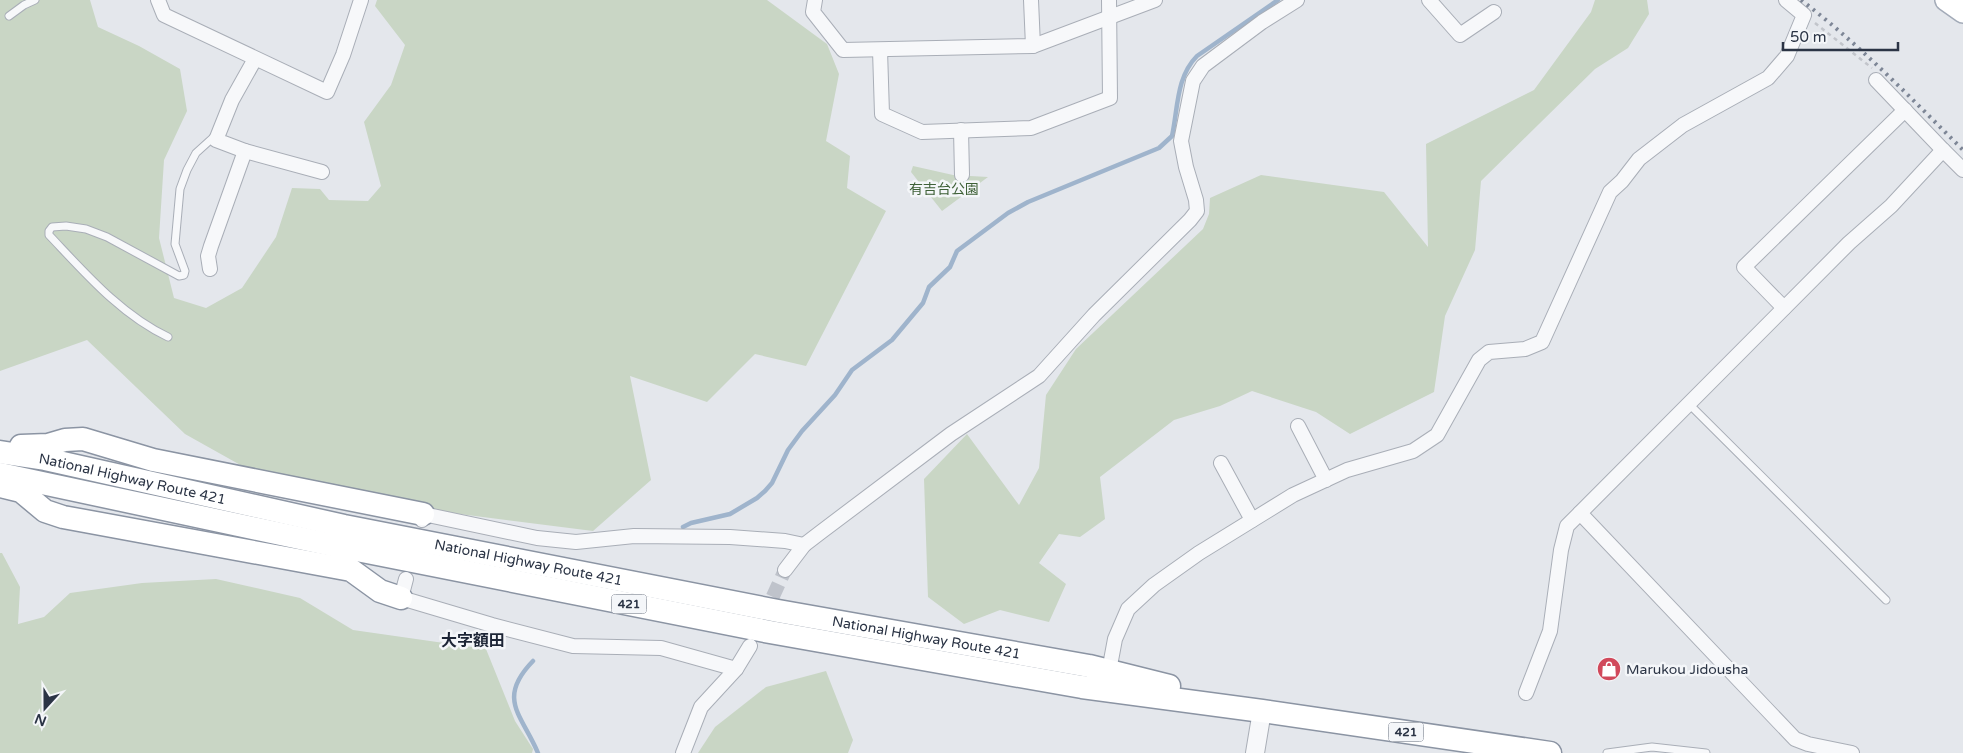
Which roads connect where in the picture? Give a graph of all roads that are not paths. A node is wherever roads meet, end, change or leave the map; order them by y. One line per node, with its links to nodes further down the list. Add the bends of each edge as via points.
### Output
1 (36, 0): 14 (lane)
2 (158, 0): 18 (street, via 164,15)
3 (361, 0): 18 (street, via 327,92)
4 (815, 0): 17 (street, via 813,12 843,50)
5 (1031, 0): 16 (street)
6 (1109, 0): 15 (street)
7 (1156, 0): 15 (street)
8 (1297, 0): 43 (street, via 1203,66 1193,81 1181,141 1196,200 1197,211 1190,220 1094,315 1039,376 951,434)
9 (1429, 0): 12 (street, via 1460,35)
10 (1786, 0): 37 (street, via 1804,15 1788,56 1768,78 1683,125 1639,159 1610,192 1542,342 1525,349 1488,352 1479,360 1437,435 1414,452 1347,470)
11 (1946, 0): 13 (main road)
12 (1494, 12)
13 (1963, 12)
14 (9, 16)
15 (1109, 18): 16 (street); 21 (street, via 1110,98 1031,128)
16 (1033, 46): 17 (street)
17 (880, 50): 21 (street, via 882,114 922,132)
18 (255, 59): 22 (street)
19 (1876, 80): 20 (street)
20 (1905, 110): 23 (street); 29 (street, via 1744,267)
21 (961, 130): 27 (street)
22 (219, 132): 24 (street, via 216,140); 30 (lane, via 196,153 180,189 175,244 184,275 180,276 86,229 52,227 49,231 49,235 125,311 148,328)
23 (1943, 150): 25 (street); 29 (street, via 1891,206)
24 (245, 151): 26 (street); 28 (street, via 208,256)
25 (1963, 170)
26 (322, 172)
27 (962, 175)
28 (210, 269)
29 (1784, 308): 31 (street)
30 (168, 337)
31 (1688, 404): 40 (street); 46 (lane)
32 (1298, 426): 37 (street)
33 (0, 450): 34 (highway, National Highway Route 421 / 421)
34 (46, 452): 39 (highway, via 55,476 140,495); 41 (highway, via 65,440 82,439 153,460); 49 (highway, National Highway Route 421 / 421, via 344,526 778,611)
35 (1221, 462): 42 (street)
36 (0, 474): 39 (highway, National Highway Route 421 / 421)
37 (1326, 480): 42 (street)
38 (0, 486): 45 (highway, via 21,491 45,511 63,517 351,570 380,591)
39 (165, 508): 51 (highway, National Highway Route 421 / 421, via 337,546 770,632 1082,687)
40 (1580, 513): 50 (street, via 1567,526 1550,631); 57 (street, via 1796,739)
41 (422, 519): 43 (street, via 576,542 634,536 692,536 785,540)
42 (1252, 520): 49 (street, via 1154,585 1128,609 1115,639)
43 (804, 545): 44 (street)
44 (785, 570)
45 (403, 588): 48 (street, via 492,625 573,646 661,648)
46 (1886, 600)
47 (750, 646): 48 (street)
48 (736, 669): 52 (street, via 702,707)
49 (1109, 671): 51 (highway, National Highway Route 421 / 421)
50 (1526, 693)
51 (1262, 711): 53 (street); 54 (highway, National Highway Route 421 / 421)
52 (683, 753)
53 (1255, 753)
54 (1550, 753)
55 (1606, 753): 56 (lane, via 1652,747)
56 (1706, 753)
57 (1852, 753)

